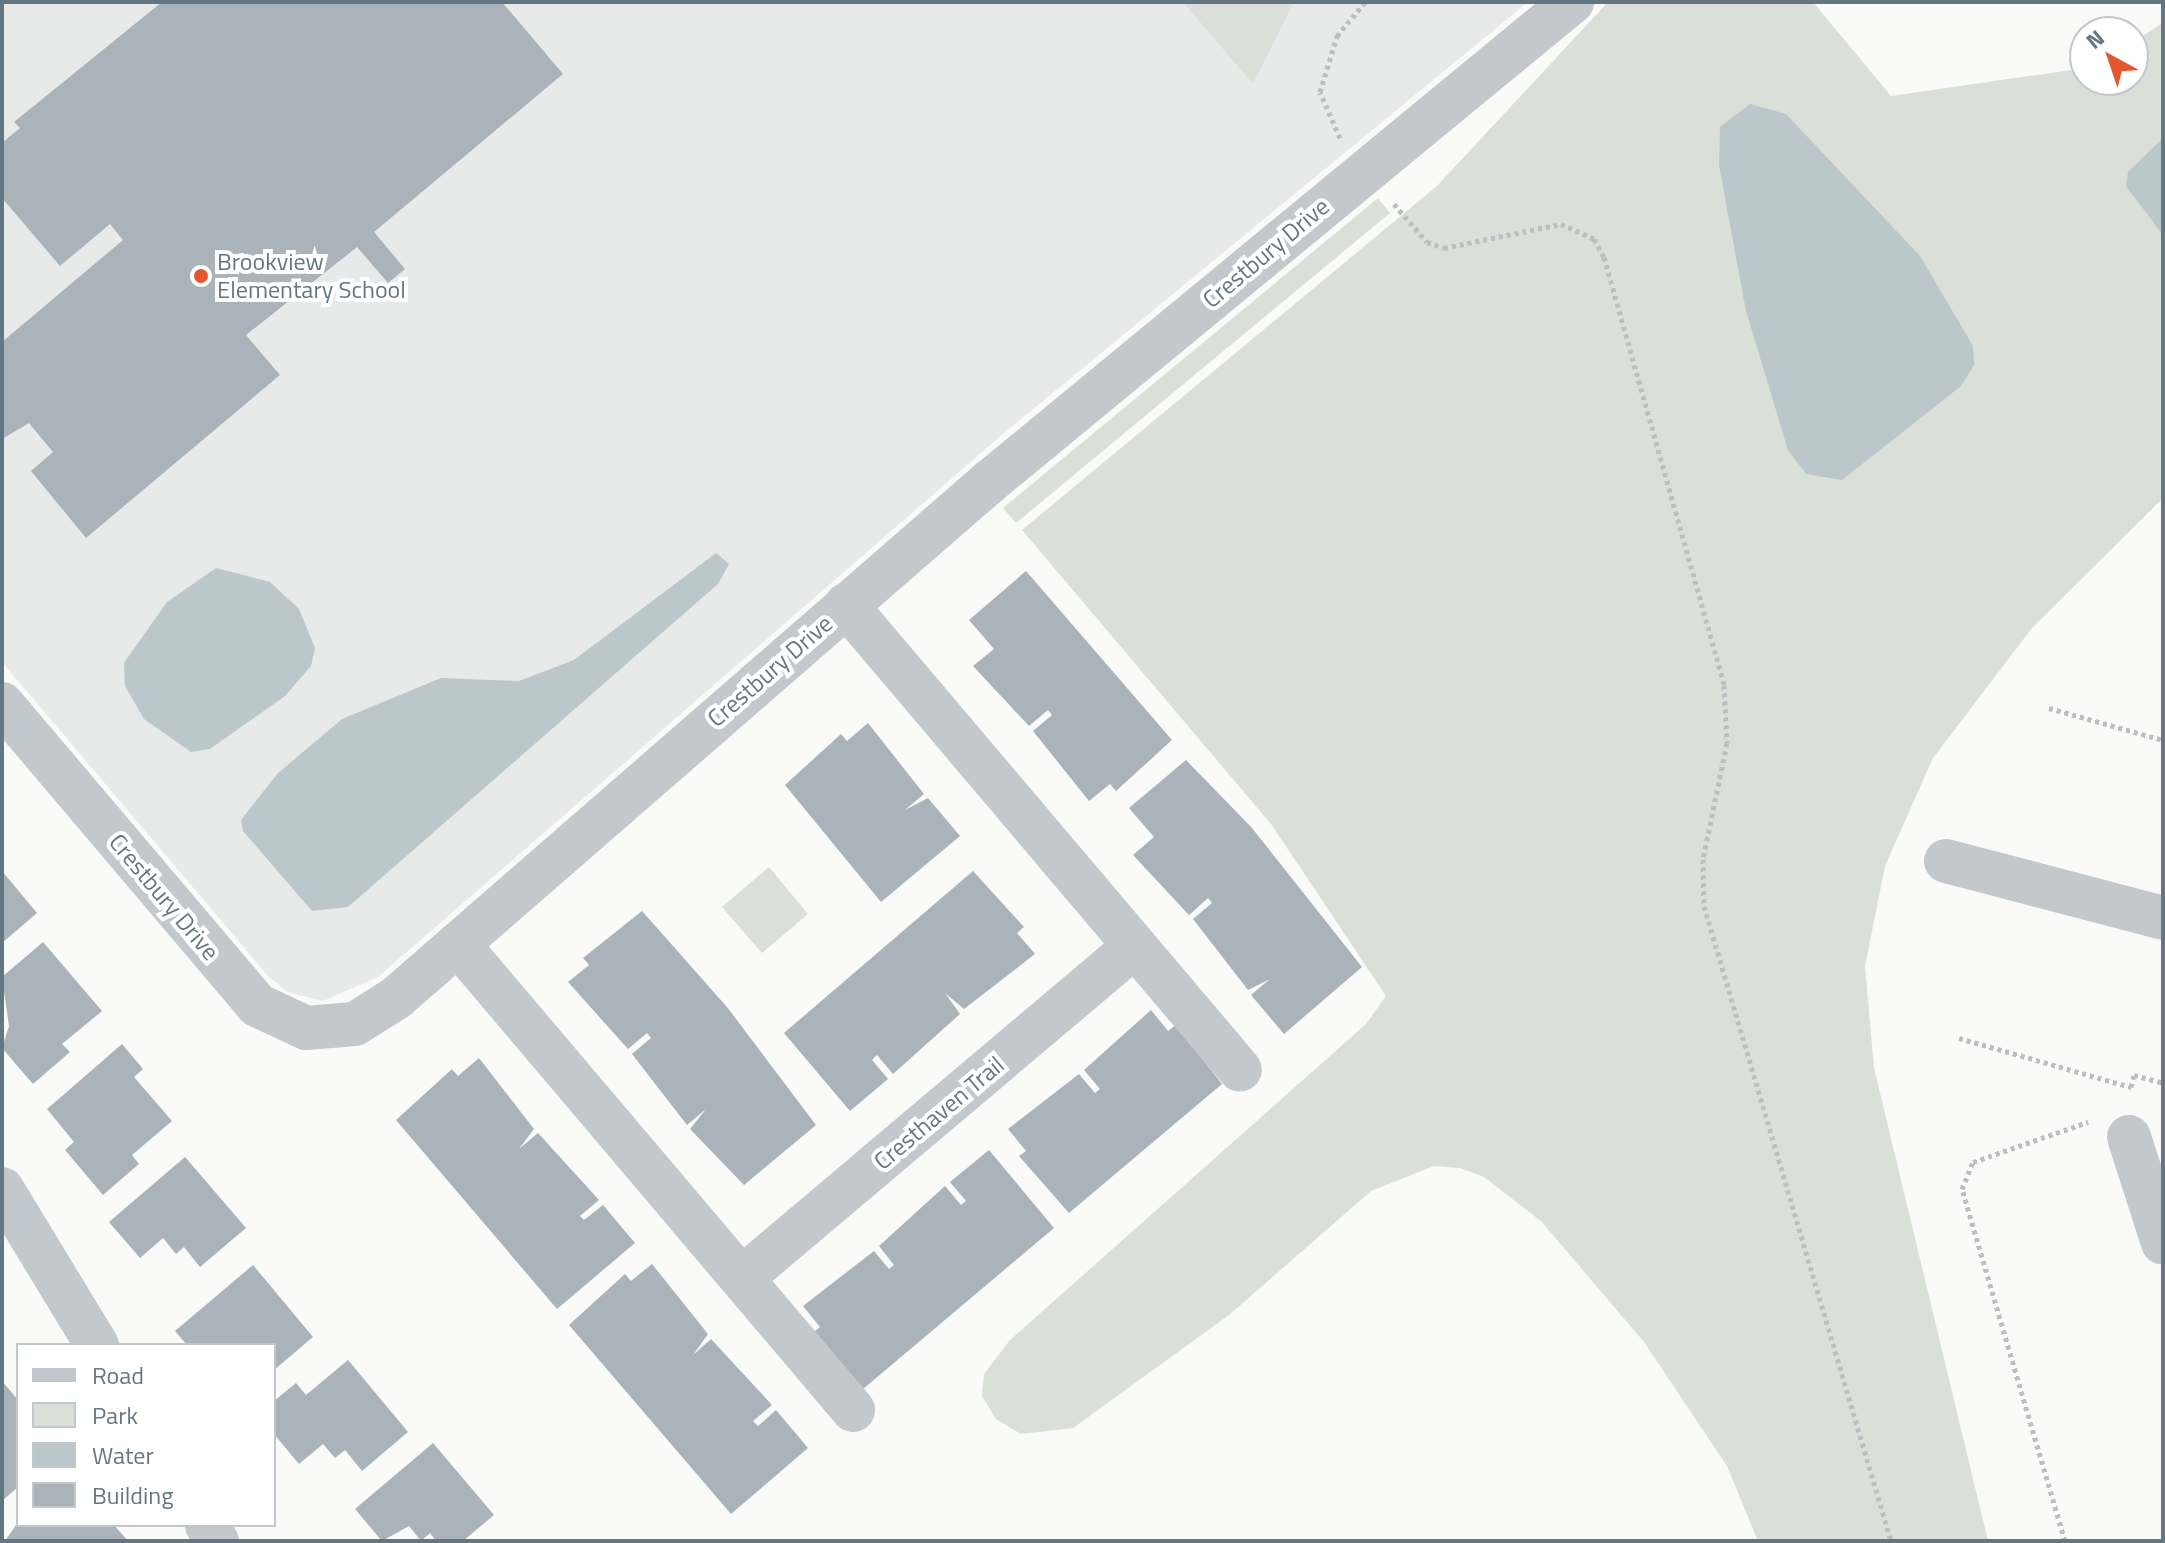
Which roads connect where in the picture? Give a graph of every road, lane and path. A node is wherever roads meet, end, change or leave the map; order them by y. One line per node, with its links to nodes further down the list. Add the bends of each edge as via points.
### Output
1 (1365, 2): 3 (path, via 1326,63 1322,111)
2 (1572, 2): 5 (street, Crestbury Drive)
3 (1336, 133)
4 (1400, 212): 24 (path, via 1427,242 1444,248 1561,224 1594,239 1604,257 1724,685 1727,743 1703,859 1704,906)
5 (846, 605): 11 (street, Crestbury Drive); 12 (street)
6 (2049, 708): 8 (path)
7 (6, 717): 11 (street, Crestbury Drive, via 240,988 278,1018 320,1029 355,1024)
8 (2163, 740)
9 (1946, 861): 10 (street)
10 (2163, 918)
11 (458, 944): 21 (street)
12 (1135, 946): 14 (street); 21 (street, Cresthaven Trail)
13 (1959, 1038): 17 (path)
14 (1240, 1070)
15 (2134, 1075): 16 (path)
16 (2163, 1083)
17 (2131, 1087)
18 (2115, 1129): 20 (street); 25 (path, via 1989,1154 1973,1162 1962,1189)
19 (2, 1189): 22 (street)
20 (2160, 1224)
21 (742, 1278): 23 (street)
22 (96, 1343)
23 (853, 1410)
24 (1891, 1541)
25 (2065, 1541)

